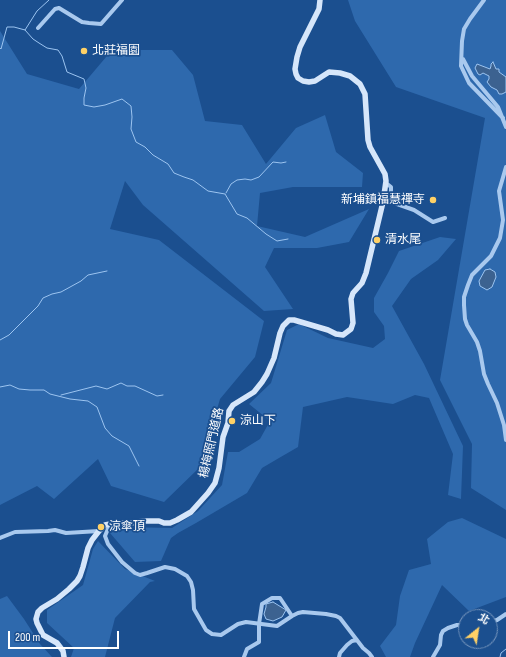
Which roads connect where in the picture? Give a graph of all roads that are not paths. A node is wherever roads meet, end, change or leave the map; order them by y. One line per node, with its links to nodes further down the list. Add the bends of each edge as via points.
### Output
1 (122, 0): 4 (street, via 101,24 82,22 59,8 55,9)
2 (320, 0): 7 (street, 楊梅照門道路, via 319,8 298,52 296,74 298,78 309,82 329,72 340,73 350,76 360,84 365,94 368,140 385,174)
3 (484, 0): 5 (street, via 464,29 461,53 472,76 498,107)
4 (38, 28)
5 (506, 127)
6 (506, 167): 9 (street, via 499,191 503,220 500,238 491,256 472,275 464,297 467,325 480,352 484,374 497,403)
7 (386, 183): 8 (street, via 391,187 393,200 397,204 414,210 433,222); 10 (street, 楊梅照門道路, via 366,273 352,296 353,323 350,330 343,335 336,334 289,320 283,326 274,358 262,382 254,392 233,405 229,411 219,468 215,483 208,494 191,512 170,523 143,521)
8 (445, 218)
9 (506, 440)
10 (110, 524): 11 (street); 14 (street, via 105,536 108,544 122,562 135,573 140,575 165,567 175,569 186,576 193,590 194,609 206,630 221,635 238,624)
11 (99, 531): 12 (street, via 15,532); 17 (street, via 88,548 84,567 77,581 42,608 36,619 43,635 57,643)
12 (0, 538)
13 (292, 616): 14 (street, via 277,626); 14 (street, via 280,598 272,598 262,604); 16 (street, via 303,612 336,616)
14 (259, 624): 18 (street, via 259,642 247,649)
15 (458, 625): 21 (street, via 443,632 440,646)
16 (357, 640): 19 (street, via 347,645); 20 (street)
17 (64, 657)
18 (244, 657)
19 (340, 657)
20 (372, 657)
21 (433, 657)

